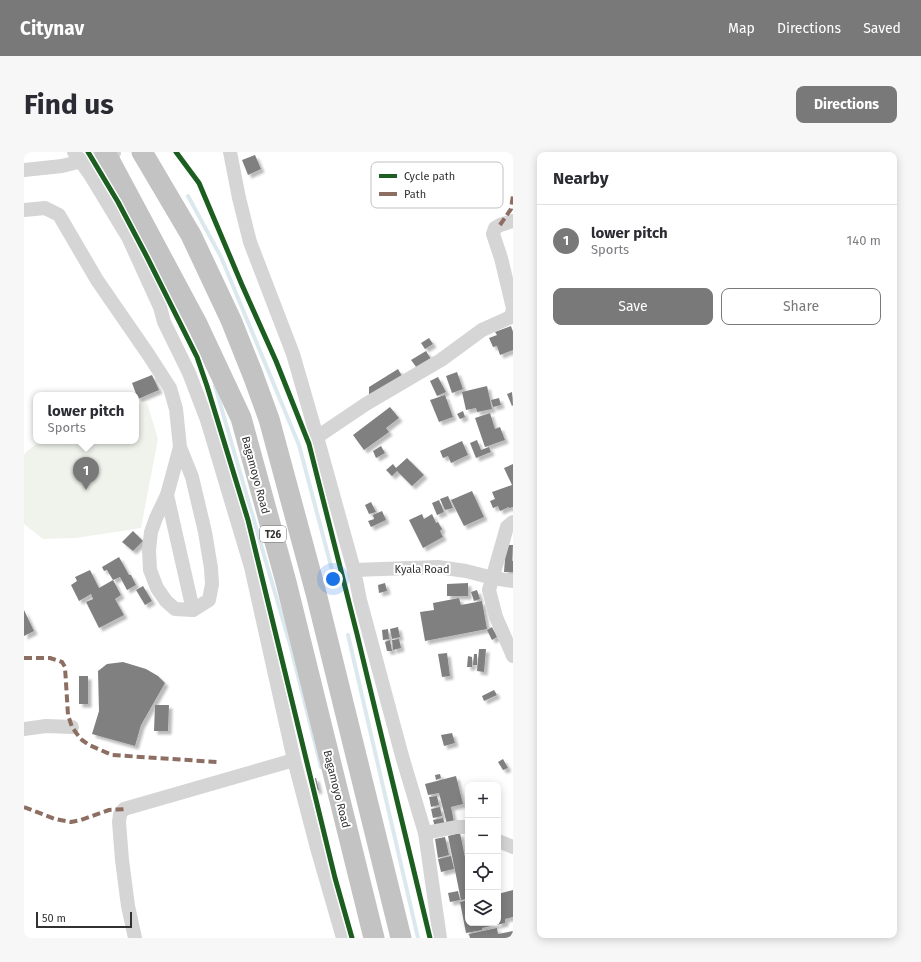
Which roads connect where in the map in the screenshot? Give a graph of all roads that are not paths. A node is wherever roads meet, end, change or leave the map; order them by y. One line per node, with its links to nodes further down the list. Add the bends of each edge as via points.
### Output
1 (142, 152): 28 (highway, T26, via 194,242 231,320 269,419 316,593)
2 (230, 152): 9 (street, via 250,242 293,354)
3 (109, 153): 4 (street); 27 (highway, Bagamoyo Road / T26, via 198,324 241,418 286,582)
4 (77, 156): 5 (street, via 62,166); 20 (street, via 128,237 189,373 207,420 251,567)
5 (24, 170)
6 (24, 210): 10 (street, via 45,208 60,215 97,280 170,388 176,409)
7 (513, 221): 8 (street, via 495,228 493,234)
8 (513, 309): 9 (street, via 511,317 482,330 441,360 366,404)
9 (317, 437): 13 (street)
10 (180, 447): 11 (street); 16 (street, via 192,477 212,576 209,600)
11 (167, 495): 16 (street); 16 (street, via 151,532 150,570 166,602 176,609)
12 (513, 522): 14 (street, via 507,527)
13 (354, 570): 14 (street, Kyala Road, via 438,567); 22 (street, via 402,756)
14 (493, 578): 15 (street, Kyala Road); 17 (street, via 489,590 496,617)
15 (513, 581)
16 (194, 610)
17 (513, 656)
18 (72, 727): 19 (street, via 46,726)
19 (24, 730)
20 (294, 760): 25 (street, via 122,812 118,822 128,906); 26 (street)
21 (465, 827): 22 (street)
22 (425, 833): 29 (street)
23 (501, 842): 24 (street)
24 (513, 848)
25 (135, 938)
26 (343, 938)
27 (374, 938)
28 (401, 938)
29 (440, 938)

